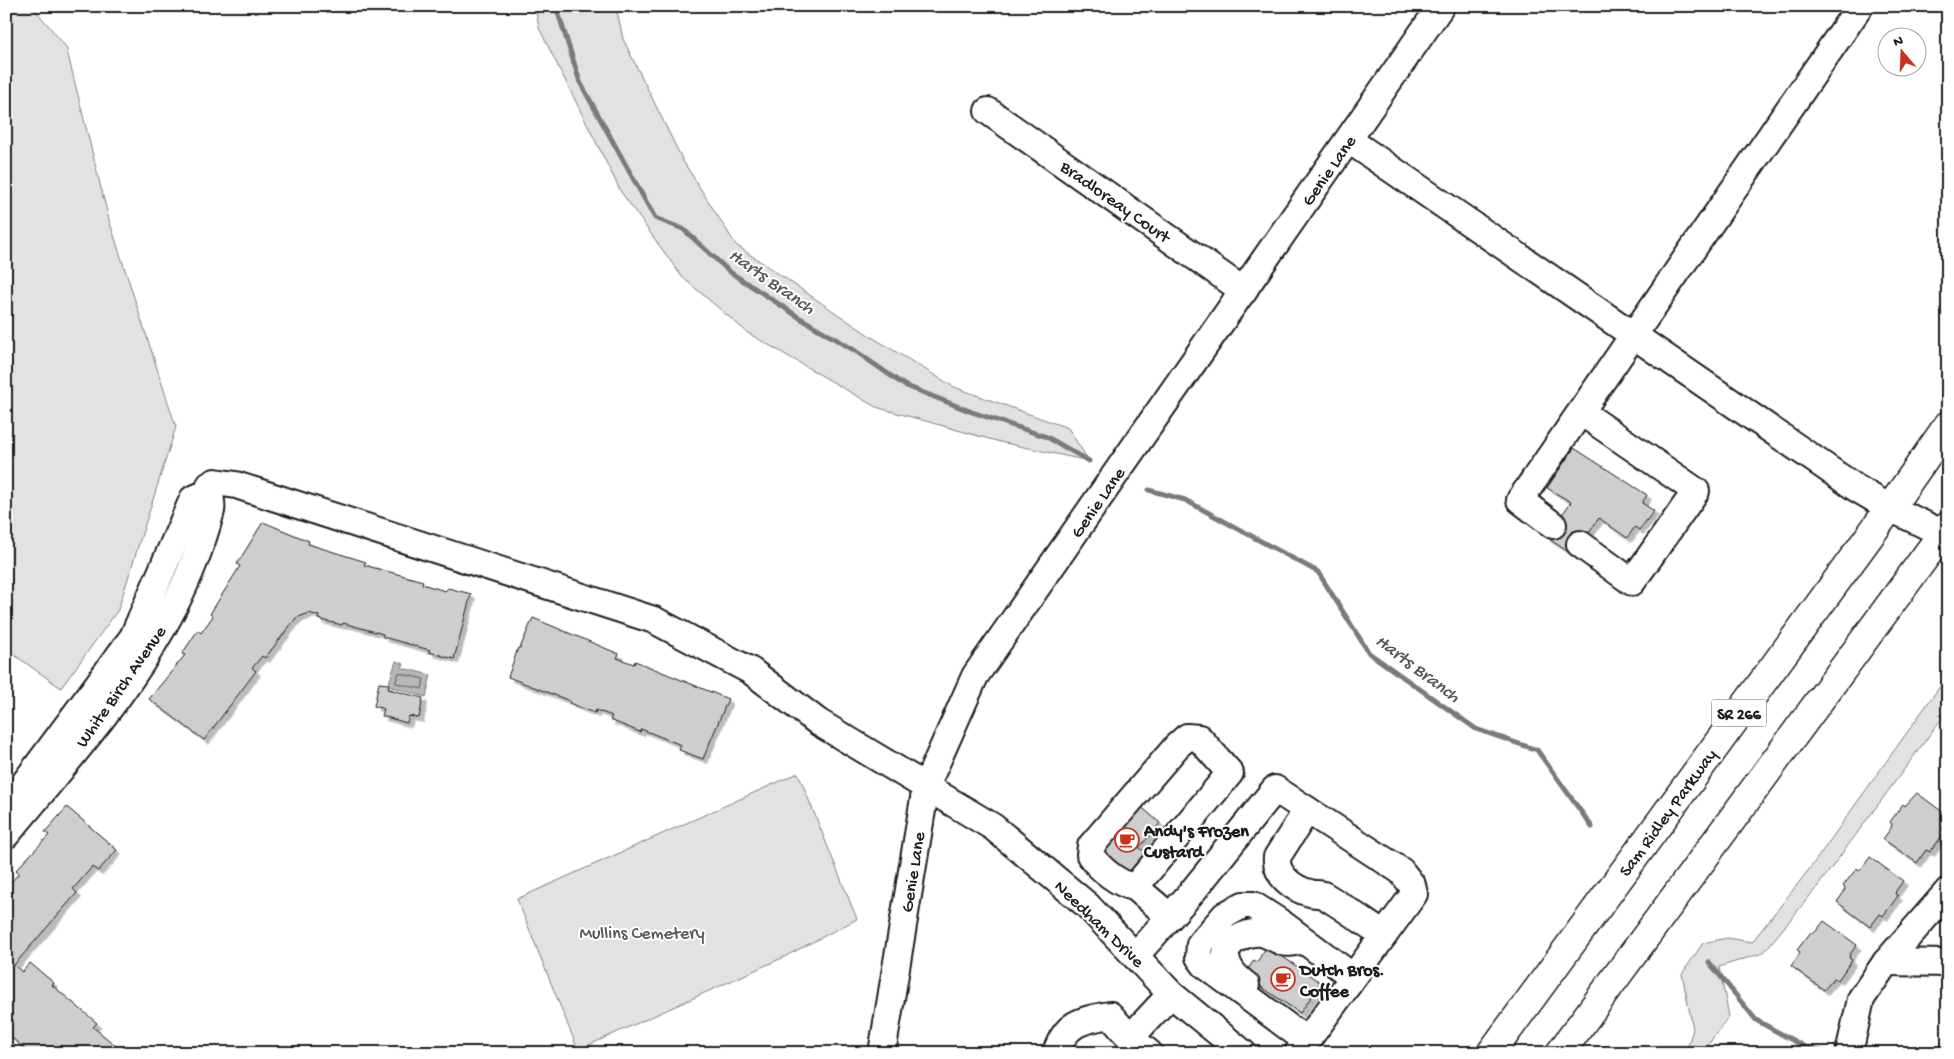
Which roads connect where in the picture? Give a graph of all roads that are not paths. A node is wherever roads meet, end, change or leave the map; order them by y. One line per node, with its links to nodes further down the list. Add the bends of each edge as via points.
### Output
1 (1441, 6): 4 (street, Genie Lane)
2 (1860, 6): 6 (street)
3 (988, 111): 5 (street, Bradloreay Court)
4 (1349, 140): 5 (street, Genie Lane); 6 (street)
5 (1244, 291): 15 (street, Genie Lane, via 974,676)
6 (1633, 336): 7 (street); 10 (street)
7 (1581, 412): 11 (street, via 1520,500); 13 (street, via 1696,491 1632,582)
8 (1948, 425): 10 (main road, Sam Ridley Parkway / SR 266)
9 (208, 493): 14 (street, White Birch Avenue, via 212,508 190,572 154,643); 15 (street, Needham Drive, via 210,485 215,482 236,485 654,620 751,671 818,722)
10 (1890, 508): 12 (street); 22 (main road, Sam Ridley Parkway / SR 266)
11 (1554, 525)
12 (1946, 532): 38 (main road)
13 (1580, 544)
14 (70, 742): 16 (street); 18 (street, White Birch Avenue)
15 (926, 786): 24 (street, Needham Drive, via 993,827 1087,905); 32 (street, Genie Lane)
16 (6, 807)
17 (1312, 813): 21 (street, via 1275,789); 23 (street, via 1293,856 1295,864 1323,894); 23 (street, via 1402,871 1412,884 1414,894)
18 (6, 835)
19 (1134, 887): 19 (street, via 1230,773 1199,738 1187,737 1177,746 1091,846 1090,855 1096,863 1126,886); 21 (street)
20 (1948, 892): 25 (street)
21 (1170, 917): 24 (street)
22 (1581, 929): 35 (main road, via 1559,943 1540,965); 36 (main road, Sam Ridley Parkway / SR 266); 37 (main road, via 1577,959)
23 (1384, 935): 27 (street)
24 (1135, 956): 28 (street, Needham Drive)
25 (1886, 962): 26 (street); 31 (street, via 1861,999)
26 (1948, 963)
27 (1353, 977): 30 (street); 30 (street, via 1254,905 1243,905 1225,915 1200,944 1200,957 1205,965 1284,1024)
28 (1171, 994): 29 (street); 34 (street, Needham Drive)
29 (1139, 1046): 33 (street, via 1110,1015 1080,1020 1061,1037)
30 (1302, 1047)
31 (1849, 1047)
32 (882, 1053)
33 (1056, 1053)
34 (1242, 1053)
35 (1474, 1053)
36 (1491, 1053)
37 (1513, 1053)
38 (1560, 1053)

